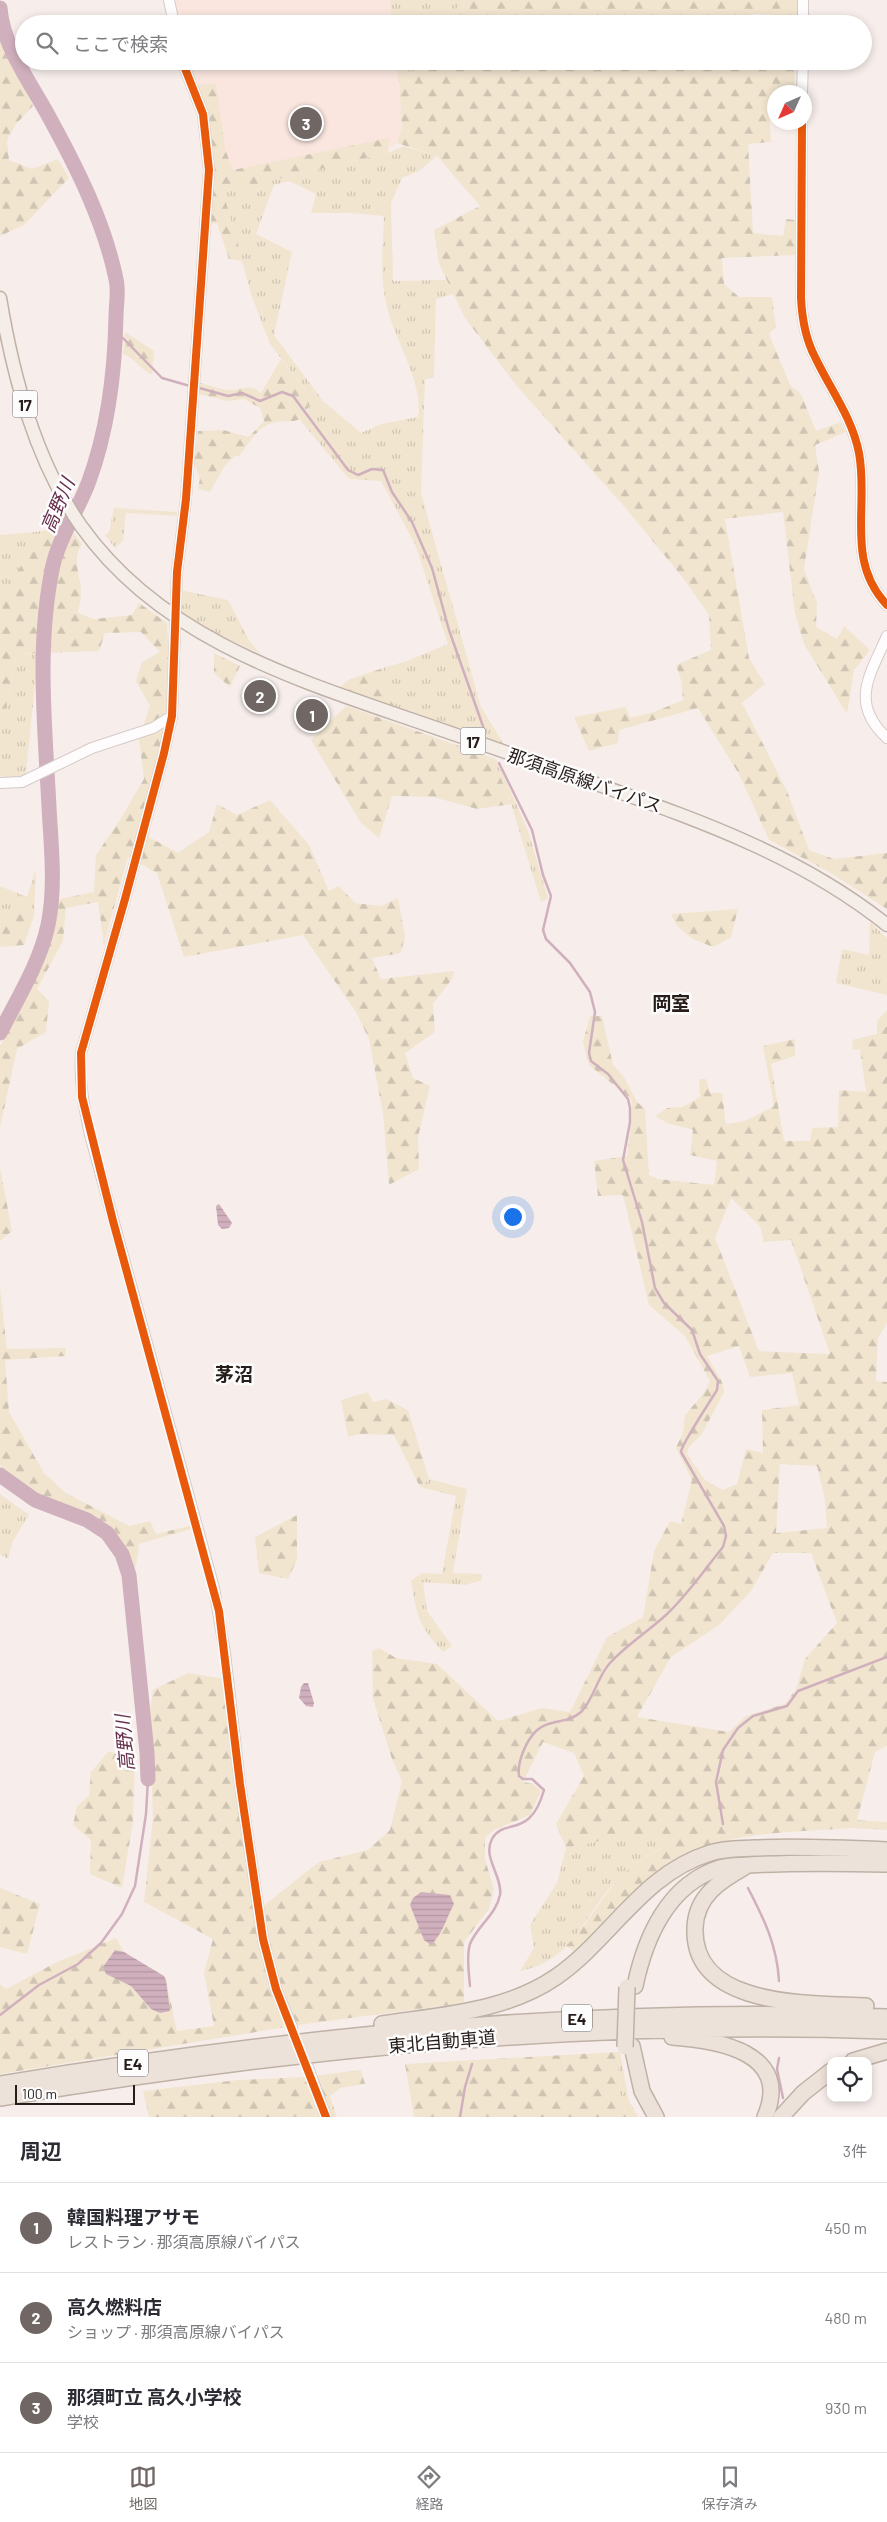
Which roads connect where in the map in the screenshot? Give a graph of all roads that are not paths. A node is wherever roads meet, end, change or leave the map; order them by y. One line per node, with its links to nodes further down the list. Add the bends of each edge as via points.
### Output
1 (169, 0): 3 (street)
2 (803, 0): 4 (street)
3 (172, 15)
4 (803, 15)
5 (186, 70): 11 (street, via 203,114 209,170)
6 (803, 70): 7 (street)
7 (802, 85)
8 (802, 130): 10 (street, via 801,298 804,327 814,356 844,410 856,440 861,473 862,560 869,580)
9 (0, 298): 11 (main road, 那須高原線バイパス / 17, via 29,418 68,504 95,543 127,577)
10 (887, 605)
11 (176, 619): 13 (street); 16 (main road, 那須高原線バイパス / 17, via 266,666 726,831 807,871)
12 (887, 636): 14 (street, via 868,679 864,705 877,729)
13 (172, 716): 15 (street, via 153,728 92,748 22,782); 24 (street, via 81,1052 82,1097 214,1588 263,1939 276,1989)
14 (887, 738)
15 (0, 785)
16 (887, 925)
17 (752, 1848): 18 (highway, via 796,1846); 21 (highway, via 704,1866 666,1896 640,1938); 27 (highway, via 721,1849 669,1872 645,1890 579,1958 556,1977 529,1992 483,2007)
18 (887, 1850)
19 (887, 1864): 20 (highway, via 800,1862)
20 (748, 1865): 21 (highway, via 718,1869 697,1879 679,1894 650,1935); 22 (highway, via 715,1886 697,1912 696,1943 714,1975 735,1989 761,1998)
21 (631, 1987): 28 (highway, bridge)
22 (887, 2008)
23 (887, 2017): 27 (highway, 東北自動車道 / E4, via 796,2014 617,2016 499,2022)
24 (292, 2027)
25 (887, 2031): 26 (highway, 東北自動車道 / E4, via 709,2028)
26 (500, 2036): 34 (highway, 東北自動車道 / E4, via 335,2051 160,2073); 38 (highway, via 688,2038 734,2047 753,2057 767,2076 771,2097)
27 (267, 2045): 33 (highway, 東北自動車道 / E4)
28 (628, 2047): 36 (highway, via 632,2085); 37 (highway, via 642,2091)
29 (887, 2051): 30 (highway)
30 (867, 2057)
31 (308, 2067): 35 (street)
32 (827, 2074): 39 (highway, via 803,2093)
33 (0, 2084)
34 (0, 2098)
35 (326, 2117)
36 (646, 2117)
37 (656, 2117)
38 (765, 2117)
39 (781, 2117)

